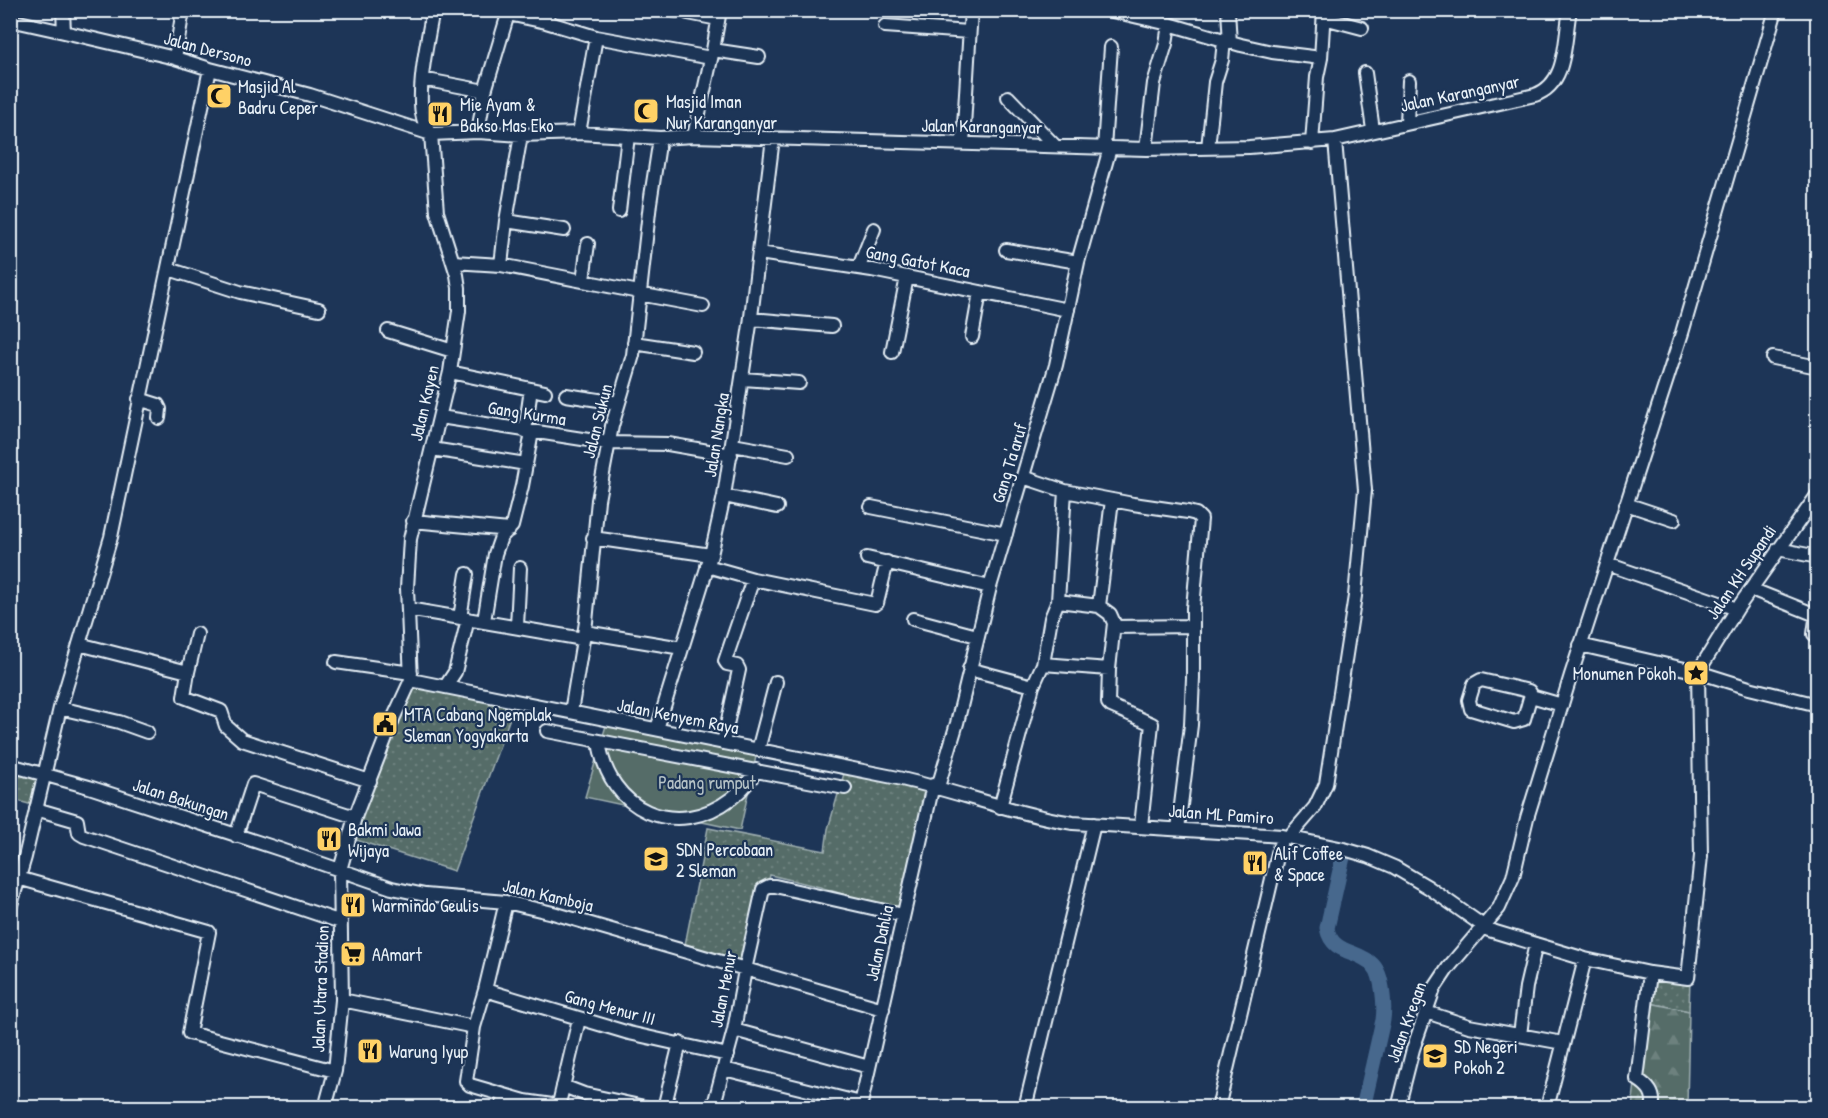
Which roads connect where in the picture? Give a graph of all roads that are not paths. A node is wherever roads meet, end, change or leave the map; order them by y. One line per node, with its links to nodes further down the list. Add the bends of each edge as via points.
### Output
1 (63, 10): 18 (street)
2 (183, 10): 24 (street)
3 (433, 10): 29 (street)
4 (671, 10): 10 (street)
5 (971, 10): 19 (street)
6 (1108, 10): 15 (street)
7 (1228, 10): 21 (street)
8 (1570, 10): 33 (street, Jalan Karanganyar, via 1561,66 1556,80 1545,92)
9 (1776, 10): 100 (street, Jalan Kregan, via 1682,333)
10 (682, 12): 12 (street)
11 (1324, 14): 17 (street); 26 (street)
12 (719, 15): 23 (street)
13 (547, 16): 20 (street); 31 (street, via 508,14)
14 (10, 20): 18 (street, Jalan Dersono)
15 (1169, 24): 21 (street); 49 (street, via 1154,83)
16 (885, 26): 19 (street)
17 (1362, 28)
18 (64, 32): 24 (street, Jalan Dersono)
19 (969, 32): 44 (street)
20 (596, 37): 23 (street); 36 (street)
21 (1227, 42): 26 (street); 48 (street, via 1216,80)
22 (1112, 47): 47 (street, Gang Ta'aruf)
23 (712, 54): 25 (street); 40 (street)
24 (175, 57): 27 (street, Jalan Dersono)
25 (759, 57)
26 (1321, 58): 45 (street)
27 (210, 69): 37 (street, Jalan Dersono, via 310,95); 61 (street)
28 (1365, 73): 34 (street)
29 (422, 79): 31 (street); 37 (street, via 422,117)
30 (1409, 81): 33 (street)
31 (485, 91): 35 (street)
32 (1008, 97): 46 (street)
33 (1407, 123): 34 (street, Jalan Karanganyar)
34 (1373, 130): 43 (street, Jalan Karanganyar)
35 (478, 132): 37 (street, Jalan Karanganyar); 38 (street, Jalan Karanganyar)
36 (579, 133): 38 (street, Jalan Karanganyar); 39 (street, Jalan Karanganyar)
37 (431, 134): 57 (street, Jalan Kayen, via 437,212)
38 (521, 135): 51 (street)
39 (628, 136): 41 (street, Jalan Karanganyar); 50 (street)
40 (694, 136): 41 (street, Jalan Karanganyar); 42 (street, Jalan Karanganyar)
41 (660, 138): 65 (street, Jalan Sukun)
42 (773, 138): 44 (street, Jalan Karanganyar); 56 (street, Jalan Nangka)
43 (1335, 140): 45 (street, Jalan Karanganyar); 174 (street, via 1365,490 1355,596 1326,784 1315,807)
44 (963, 143): 46 (street, Jalan Karanganyar)
45 (1312, 143): 48 (street, Jalan Karanganyar)
46 (1055, 146): 47 (street, Jalan Karanganyar)
47 (1107, 148): 49 (street, Jalan Karanganyar); 58 (street, Gang Ta'aruf)
48 (1208, 148): 49 (street, Jalan Karanganyar)
49 (1146, 149)
50 (619, 211)
51 (506, 221): 53 (street); 59 (street)
52 (874, 229): 60 (street)
53 (564, 230)
54 (588, 244): 63 (street)
55 (1006, 250): 58 (street)
56 (759, 253): 60 (street, Gang Gatot Kaca); 69 (street, Jalan Nangka)
57 (453, 262): 59 (street); 74 (street, Jalan Kayen, via 460,297)
58 (1078, 262): 68 (street, Gang Ta'aruf)
59 (501, 265): 63 (street)
60 (859, 267): 62 (street, Gang Gatot Kaca)
61 (169, 269): 67 (street, via 240,292); 85 (street)
62 (907, 277): 64 (street, Gang Gatot Kaca); 76 (street)
63 (583, 280): 65 (street)
64 (980, 292): 68 (street, Gang Gatot Kaca); 72 (street)
65 (639, 293): 66 (street); 73 (street, Jalan Sukun)
66 (703, 306)
67 (319, 309)
68 (1068, 310): 95 (street, Gang Ta'aruf)
69 (751, 319): 70 (street); 80 (street, Jalan Nangka)
70 (832, 326)
71 (388, 331): 74 (street)
72 (972, 337)
73 (634, 343): 75 (street); 86 (street, Jalan Sukun, via 631,366)
74 (453, 351): 79 (street, Jalan Kayen)
75 (693, 352)
76 (892, 352)
77 (1773, 358): 78 (street)
78 (1818, 367)
79 (450, 372): 82 (street); 87 (street, Jalan Kayen)
80 (742, 379): 81 (street); 92 (street, Jalan Nangka)
81 (798, 383)
82 (531, 389): 83 (street); 89 (street)
83 (545, 392)
84 (566, 395): 86 (street)
85 (140, 399): 88 (street, via 158,405); 134 (street, via 111,537)
86 (618, 403): 90 (street, Jalan Sukun)
87 (440, 417): 89 (street, Gang Kurma); 91 (street, Jalan Kayen)
88 (159, 418)
89 (529, 432): 90 (street, Gang Kurma); 94 (street)
90 (609, 443): 92 (street, Gang Kurma); 107 (street, Jalan Sukun)
91 (432, 449): 94 (street); 104 (street, Jalan Kayen)
92 (732, 450): 93 (street, Gang Kurma); 98 (street, Jalan Nangka)
93 (788, 455)
94 (526, 464): 105 (street)
95 (1023, 477): 96 (street); 106 (street, Gang Ta'aruf)
96 (1065, 491): 99 (street); 119 (street)
97 (1818, 494): 108 (street, Jalan KH Supandi)
98 (724, 496): 101 (street); 111 (street, Jalan Nangka)
99 (1113, 500): 120 (street); 128 (street, via 1200,517)
100 (1626, 504): 103 (street); 113 (street, Jalan Kregan)
101 (777, 507)
102 (871, 507): 106 (street)
103 (1674, 520)
104 (413, 521): 105 (street); 121 (street, Jalan Kayen, via 407,569)
105 (509, 530): 126 (street, via 497,546)
106 (1006, 534): 117 (street, Gang Ta'aruf)
107 (593, 538): 111 (street); 131 (street, Jalan Sukun)
108 (1778, 549): 109 (street); 118 (street, Jalan KH Supandi)
109 (1818, 556)
110 (867, 558): 112 (street)
111 (709, 560): 116 (street); 136 (street, Jalan Nangka)
112 (887, 562): 116 (street, via 875,604); 117 (street)
113 (1607, 564): 122 (street); 135 (street, Jalan Kregan)
114 (520, 568): 127 (street)
115 (466, 574): 124 (street)
116 (753, 579): 157 (street, via 725,661 739,670)
117 (990, 587): 132 (street, Gang Ta'aruf)
118 (1751, 589): 122 (street, Jalan KH Supandi); 123 (street)
119 (1058, 601): 120 (street); 138 (street)
120 (1100, 606): 129 (street, via 1110,614)
121 (408, 609): 124 (street); 143 (street, Jalan Kayen)
122 (1737, 609): 142 (street, Jalan KH Supandi)
123 (1817, 611): 133 (street, via 1814,634)
124 (464, 618): 126 (street); 146 (street, via 455,672)
125 (913, 619): 132 (street)
126 (484, 621): 127 (street)
127 (517, 626): 131 (street)
128 (1193, 626): 129 (street); 172 (street, via 1191,725)
129 (1114, 627): 140 (street)
130 (197, 634): 141 (street)
131 (584, 636): 136 (street); 151 (street, Jalan Sukun)
132 (977, 636): 139 (street, Gang Ta'aruf)
133 (1818, 637)
134 (79, 644): 141 (street); 150 (street)
135 (1580, 645): 142 (street); 148 (street, Jalan Kregan)
136 (682, 648): 153 (street, Jalan Nangka)
137 (336, 662): 143 (street, Jalan Kenyem Raya)
138 (1043, 664): 140 (street); 145 (street)
139 (969, 669): 145 (street); 165 (street, Gang Ta'aruf, via 957,723)
140 (1109, 669): 171 (street, via 1107,703 1152,724)
141 (188, 672): 164 (street, via 184,697 222,711 226,726 242,740)
142 (1698, 672): 149 (street); 185 (street, Jalan ML Pamiro, via 1701,856 1689,977)
143 (411, 677): 146 (street, Jalan Kenyem Raya); 164 (street, Jalan Utara Stadion)
144 (776, 682): 159 (street)
145 (1033, 686): 167 (street)
146 (445, 687): 151 (street, Jalan Kenyem Raya)
147 (1530, 696): 147 (street, via 1526,718 1519,722 1473,710 1469,704 1474,684 1481,680 1525,689); 148 (street)
148 (1562, 705): 181 (street, Jalan Kregan, via 1513,877)
149 (1818, 705)
150 (60, 708): 155 (street); 163 (street)
151 (571, 712): 152 (street, Jalan Kenyem Raya)
152 (621, 722): 153 (street, Jalan Kenyem Raya); 158 (street)
153 (657, 729): 157 (street, Jalan Kenyem Raya)
154 (547, 731): 156 (street)
155 (147, 732)
156 (599, 741): 158 (street); 162 (street, via 604,765 617,788 643,810 659,816 694,818 718,808 743,789)
157 (727, 744): 159 (street, Jalan Kenyem Raya); 161 (street)
158 (617, 745): 161 (street)
159 (758, 750): 165 (street, Jalan Kenyem Raya)
160 (10, 765): 163 (street, Jalan Bakungan)
161 (728, 765): 162 (street)
162 (756, 770): 166 (street)
163 (44, 774): 168 (street); 173 (street, Jalan Bakungan)
164 (370, 781): 169 (street, Jalan Utara Stadion)
165 (935, 786): 167 (street, Jalan ML Pamiro); 179 (street, Jalan Dahlia)
166 (845, 788)
167 (1000, 807): 170 (street, Jalan ML Pamiro, via 1047,819)
168 (36, 809): 176 (street); 180 (street, via 77,821 79,833 84,836)
169 (355, 818): 173 (street, via 253,784); 175 (street, Jalan Utara Stadion)
170 (1094, 824): 171 (street, Jalan ML Pamiro); 208 (street)
171 (1141, 826): 172 (street, Jalan ML Pamiro)
172 (1178, 829): 174 (street, Jalan ML Pamiro)
173 (236, 836): 175 (street, Jalan Bakungan)
174 (1286, 837): 181 (street, Jalan ML Pamiro, via 1374,858 1428,886); 209 (street)
175 (340, 870): 177 (street, Jalan Kamboja, via 406,892); 180 (street, Jalan Utara Stadion)
176 (18, 878): 178 (street); 199 (street, via 209,932 189,1033)
177 (506, 902): 184 (street, Jalan Kamboja, via 602,926); 186 (street)
178 (10, 908)
179 (903, 915): 184 (street, Jalan Menur, via 775,886 763,888); 188 (street, Jalan Dahlia)
180 (341, 922): 187 (street, Jalan Utara Stadion)
181 (1484, 926): 182 (street, Jalan ML Pamiro); 189 (street, Jalan Kregan, via 1448,968 1434,989)
182 (1536, 944): 183 (street, Jalan ML Pamiro); 193 (street)
183 (1585, 959): 185 (street, Jalan ML Pamiro); 195 (street)
184 (745, 970): 188 (street, Jalan Kamboja); 192 (street, Jalan Menur)
185 (1650, 973): 212 (street, via 1637,1079 1652,1094)
186 (485, 990): 190 (street, Gang Menur III); 191 (street)
187 (342, 1000): 191 (street); 199 (street, Jalan Utara Stadion)
188 (883, 1009): 197 (street, Jalan Dahlia)
189 (1426, 1012): 193 (street, via 1469,1026); 210 (street, Jalan Kregan)
190 (579, 1019): 194 (street, Gang Menur III); 200 (street)
191 (474, 1027): 201 (street, via 466,1081)
192 (734, 1030): 196 (street, Jalan Menur); 197 (street)
193 (1520, 1035): 195 (street)
194 (680, 1043): 196 (street, Gang Menur III); 206 (street)
195 (1563, 1043): 211 (street)
196 (728, 1055): 198 (street, Jalan Menur)
197 (869, 1067): 202 (street, Jalan Dahlia)
198 (724, 1069): 202 (street); 207 (street, Jalan Menur)
199 (335, 1071): 203 (street, Jalan Utara Stadion)
200 (563, 1086): 204 (street); 205 (street, via 599,1098)
201 (503, 1102): 204 (street)
202 (861, 1105)
203 (325, 1107)
204 (558, 1107)
205 (649, 1107)
206 (664, 1107)
207 (713, 1107)
208 (1025, 1107)
209 (1218, 1107)
210 (1398, 1107)
211 (1547, 1107)
212 (1652, 1107)

